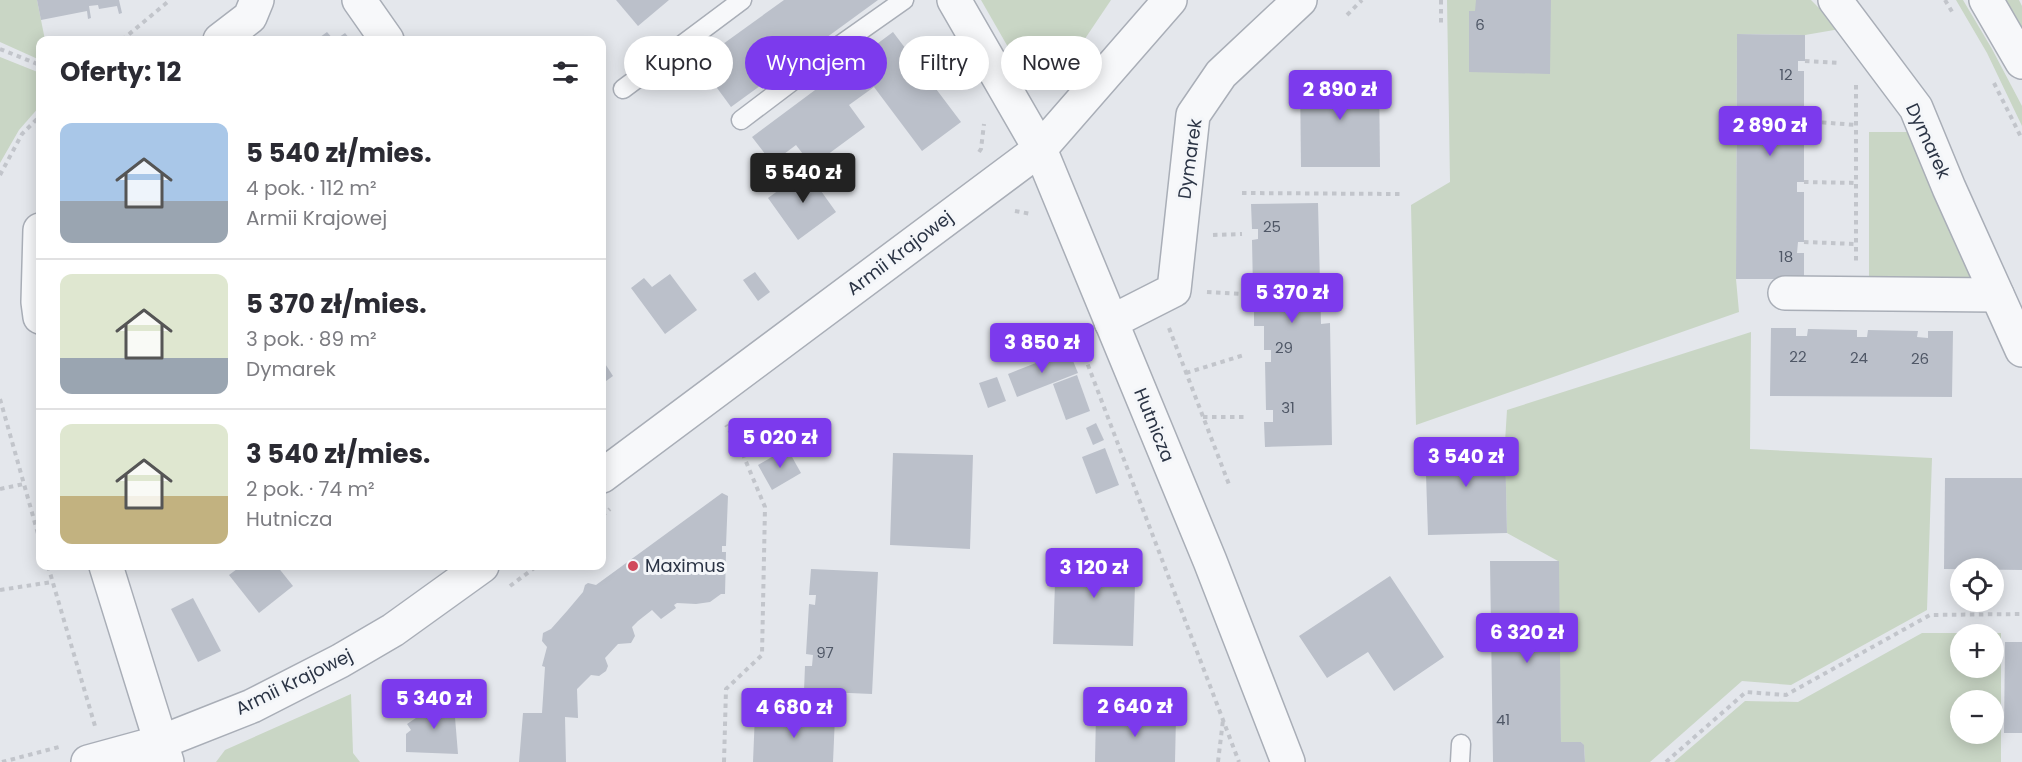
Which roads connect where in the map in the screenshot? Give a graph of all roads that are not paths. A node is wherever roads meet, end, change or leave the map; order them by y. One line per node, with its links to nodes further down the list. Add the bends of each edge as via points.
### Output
1 (257, 0): 10 (street, via 250,17)
2 (359, 0): 11 (street)
3 (742, 0): 13 (lane)
4 (904, 0): 14 (lane)
5 (954, 0): 15 (street, Hutnicza)
6 (1170, 0): 15 (street, Armii Krajowej)
7 (1300, 0): 18 (street, Dymarek, via 1221,74 1193,115 1173,290)
8 (1835, 0): 17 (street, Dymarek, via 1916,108)
9 (1986, 0): 12 (street)
10 (225, 36)
11 (384, 36)
12 (2022, 62)
13 (623, 89)
14 (741, 120)
15 (1040, 149): 18 (street, Hutnicza); 20 (street, Armii Krajowej)
16 (1785, 293): 17 (street)
17 (1997, 295): 19 (street, Dymarek)
18 (1112, 322): 25 (street, Hutnicza)
19 (2022, 350)
20 (606, 473)
21 (107, 570): 23 (street)
22 (476, 570): 23 (street, Armii Krajowej, via 393,630 340,661)
23 (164, 752): 24 (street, Armii Krajowej)
24 (85, 755)
25 (1288, 762)

